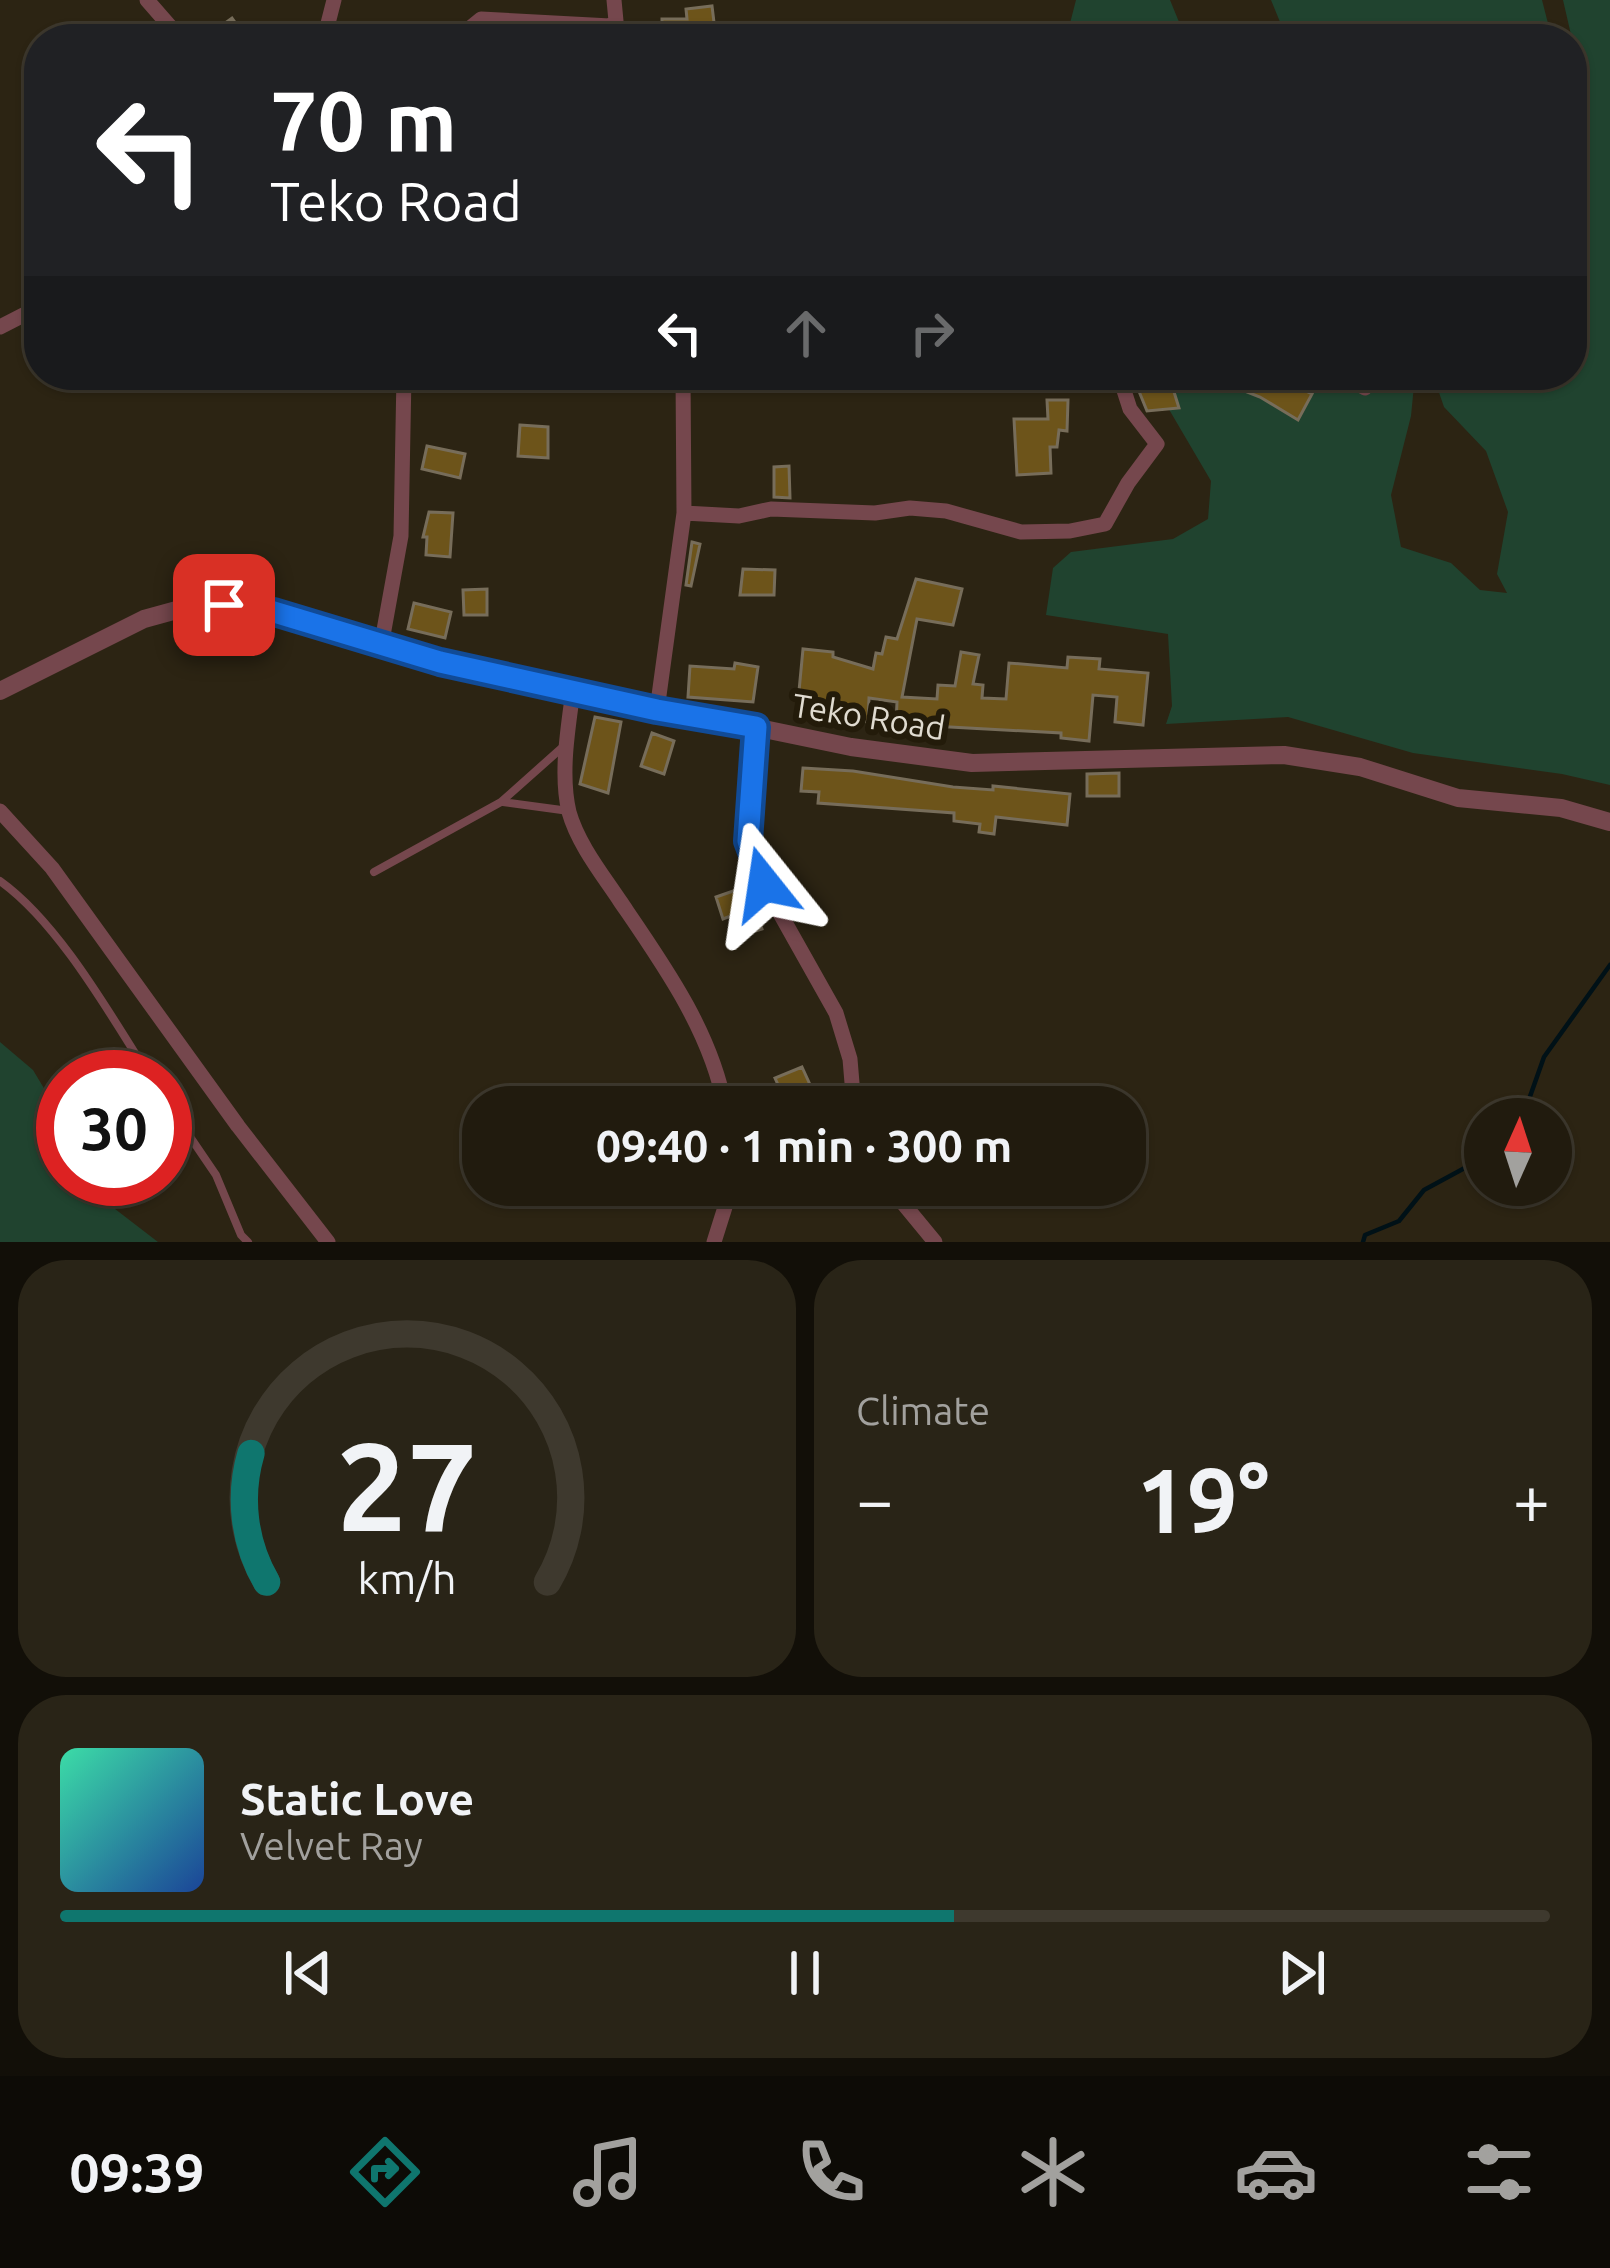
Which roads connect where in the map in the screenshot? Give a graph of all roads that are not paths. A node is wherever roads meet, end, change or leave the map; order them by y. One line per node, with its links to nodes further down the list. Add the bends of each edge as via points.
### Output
1 (147, 0): 2 (street)
2 (168, 24)
3 (475, 24): 4 (street)
4 (573, 24)
5 (404, 390): 9 (street, via 401,536)
6 (683, 390): 8 (street)
7 (1124, 390): 8 (street, via 1157,444 1105,524 1021,532 910,508)
8 (684, 513): 12 (street)
9 (382, 641): 10 (street, Teko Road, via 274,612 184,608 144,619); 11 (street, Teko Road)
10 (0, 691)
11 (572, 691): 12 (street, Teko Road); 14 (street)
12 (657, 710): 13 (street, Teko Road)
13 (756, 727): 18 (street, Teko Road, via 972,763 1284,755 1360,767 1458,798 1561,808); 23 (street, via 748,841 836,1013)
14 (566, 745): 15 (lane); 17 (street)
15 (501, 802): 17 (lane); 19 (lane)
16 (0, 812): 28 (street, via 52,868)
17 (569, 812): 22 (street, via 670,973)
18 (1610, 822)
19 (374, 872)
20 (0, 881): 21 (lane, via 87,978)
21 (133, 1050)
22 (721, 1086)
23 (852, 1086)
24 (192, 1140): 27 (lane)
25 (725, 1206): 29 (street)
26 (905, 1206): 30 (street)
27 (248, 1242)
28 (328, 1242)
29 (714, 1242)
30 (935, 1242)

